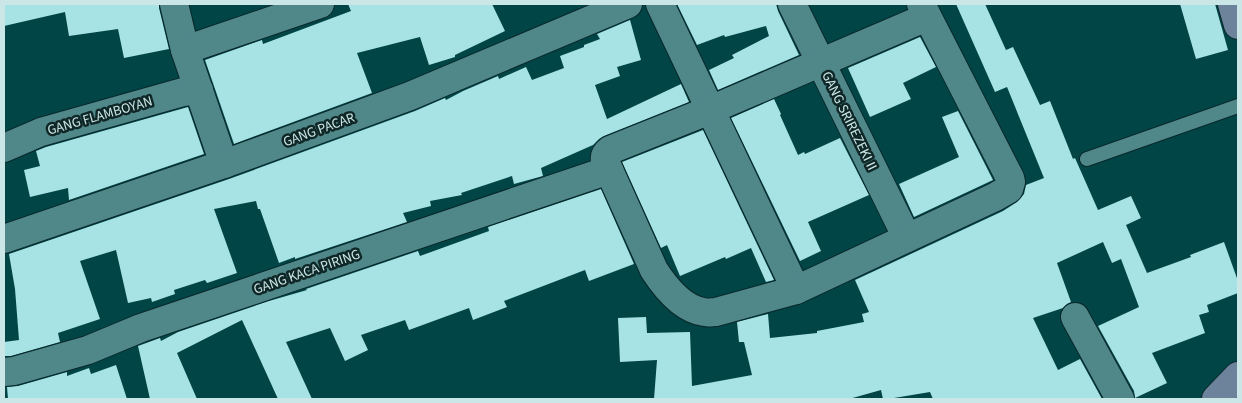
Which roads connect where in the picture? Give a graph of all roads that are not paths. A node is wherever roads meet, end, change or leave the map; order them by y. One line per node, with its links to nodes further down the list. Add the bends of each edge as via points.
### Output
1 (174, 4): 9 (street)
2 (320, 4): 9 (street)
3 (628, 4): 16 (street, GANG PACAR, via 410,96)
4 (660, 4): 13 (street)
5 (792, 4): 10 (street, GANG SRIREZEKI II)
6 (1232, 4): 8 (main road)
7 (924, 10): 10 (street); 18 (street, via 1011,182 1006,191)
8 (1238, 24)
9 (185, 50): 11 (street)
10 (821, 63): 13 (street); 18 (street, GANG SRIREZEKI II)
11 (199, 90): 14 (street, GANG FLAMBOYAN, via 41,132); 16 (street)
12 (1238, 106): 15 (lane)
13 (710, 110): 17 (street, via 610,150 604,158); 20 (street)
14 (4, 148)
15 (1087, 159)
16 (224, 164): 19 (street, GANG PACAR)
17 (609, 170): 20 (street, via 654,270 684,303 704,312 716,312); 22 (street, GANG KACA PIRING, via 141,328 88,350)
18 (907, 238): 20 (street)
19 (4, 239)
20 (796, 290)
21 (1075, 317): 24 (street)
22 (4, 372)
23 (1238, 376): 25 (main road)
24 (1120, 399)
25 (1216, 399)

